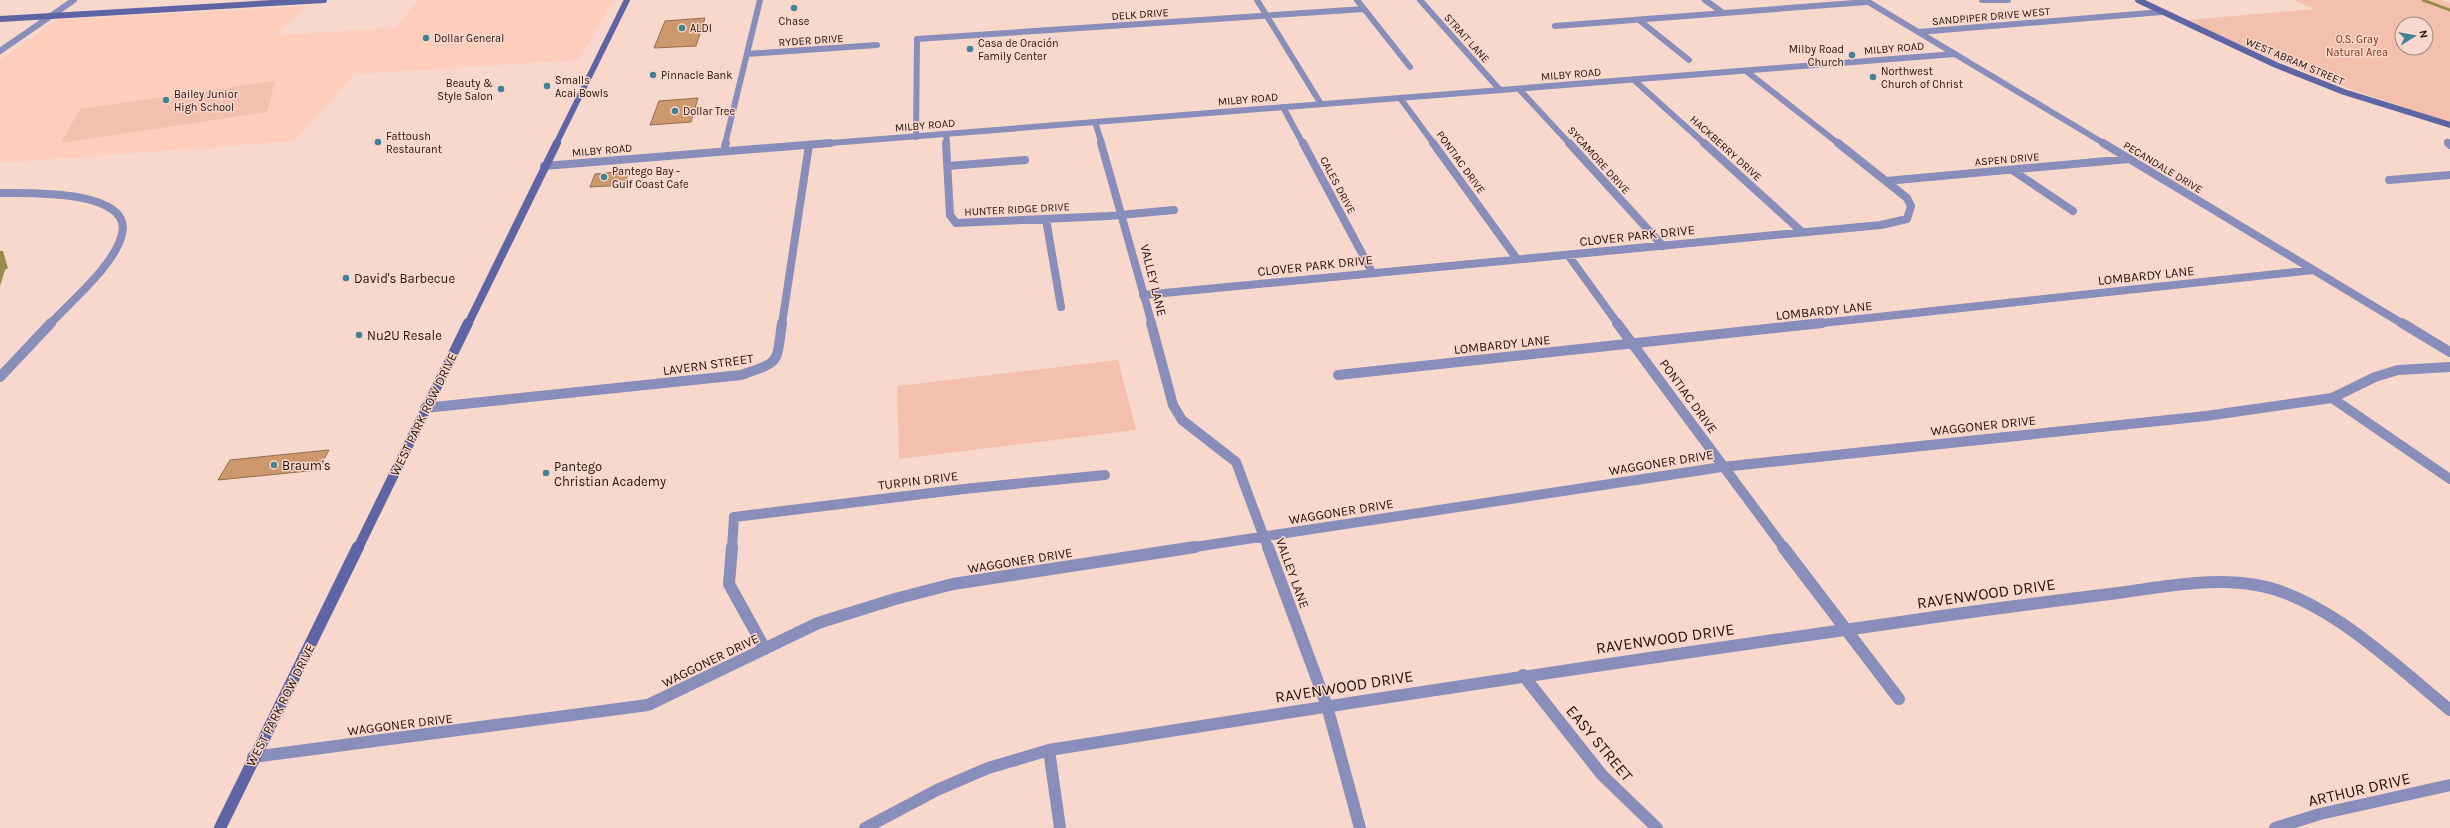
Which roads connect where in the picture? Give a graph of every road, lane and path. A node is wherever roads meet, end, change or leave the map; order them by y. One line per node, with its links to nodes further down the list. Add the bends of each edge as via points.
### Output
1 (74, 0): 16 (street)
2 (324, 0): 16 (main road)
3 (627, 0): 43 (main road, WEST PARK ROW DRIVE)
4 (760, 0): 24 (street)
5 (1257, 0): 17 (street)
6 (1357, 0): 13 (street)
7 (1420, 0): 31 (street, STRAIT LANE)
8 (1705, 0): 14 (street)
9 (1982, 0): 10 (street)
10 (2008, 0)
11 (2138, 0): 15 (main road, WEST ABRAM STREET)
12 (1866, 1): 14 (street); 21 (street, PECANDALE DRIVE)
13 (1364, 9): 17 (street, DELK DRIVE); 27 (street)
14 (1722, 12): 19 (street)
15 (2162, 12): 21 (street, SANDPIPER DRIVE WEST); 36 (main road, WEST ABRAM STREET, via 2316,81)
16 (52, 16): 18 (main road); 23 (street)
17 (1267, 16): 33 (street); 38 (street, DELK DRIVE, via 917,39)
18 (0, 19)
19 (1639, 20): 20 (street); 26 (street)
20 (1556, 26)
21 (1918, 32): 25 (street, PECANDALE DRIVE)
22 (877, 45): 24 (street, RYDER DRIVE)
23 (0, 51)
24 (747, 54): 40 (street)
25 (1955, 54): 28 (street, MILBY ROAD); 41 (street, PECANDALE DRIVE)
26 (1689, 60)
27 (1410, 67)
28 (1746, 71): 29 (street, MILBY ROAD); 48 (street, CLOVER PARK DRIVE)
29 (1634, 80): 30 (street, MILBY ROAD); 54 (street, HACKBERRY DRIVE)
30 (1519, 89): 31 (street, MILBY ROAD); 55 (street, SYCAMORE DRIVE)
31 (1500, 90): 32 (street, MILBY ROAD)
32 (1400, 98): 33 (street, MILBY ROAD); 57 (street, PONTIAC DRIVE)
33 (1322, 104): 34 (street, MILBY ROAD)
34 (1283, 107): 35 (street, MILBY ROAD); 59 (street, CALES DRIVE)
35 (1095, 122): 37 (street, MILBY ROAD); 52 (street, VALLEY LANE)
36 (2450, 125)
37 (946, 134): 38 (street, MILBY ROAD); 44 (street, HUNTER RIDGE DRIVE)
38 (916, 137): 39 (street, MILBY ROAD)
39 (809, 145): 43 (street, MILBY ROAD); 68 (street, LAVERN STREET, via 778,350 771,365 741,375)
40 (725, 146)
41 (2129, 159): 45 (street, ASPEN DRIVE); 58 (street, PECANDALE DRIVE)
42 (1024, 160): 44 (street)
43 (544, 166): 68 (main road, WEST PARK ROW DRIVE)
44 (948, 166): 53 (street, HUNTER RIDGE DRIVE, via 950,215 953,222)
45 (2012, 170): 48 (street, ASPEN DRIVE); 51 (street)
46 (2450, 175): 47 (street)
47 (2389, 180)
48 (1886, 181): 54 (street, CLOVER PARK DRIVE, via 1907,198 1911,206 1907,219 1897,223)
49 (0, 193): 66 (street, via 74,196 101,203 117,212 122,223 122,233 116,248 103,266)
50 (1174, 210): 52 (street, HUNTER RIDGE DRIVE)
51 (2073, 211)
52 (1123, 215): 53 (street, HUNTER RIDGE DRIVE); 60 (street, VALLEY LANE)
53 (1046, 219): 61 (street)
54 (1802, 232): 55 (street, CLOVER PARK DRIVE)
55 (1663, 246): 56 (street, CLOVER PARK DRIVE)
56 (1568, 255): 57 (street, CLOVER PARK DRIVE); 62 (street, PONTIAC DRIVE)
57 (1517, 259): 59 (street, CLOVER PARK DRIVE)
58 (2313, 270): 62 (street, LOMBARDY LANE); 63 (street, PECANDALE DRIVE)
59 (1372, 272): 60 (street, CLOVER PARK DRIVE)
60 (1143, 295): 72 (street, VALLEY LANE, via 1173,405 1182,420 1236,462)
61 (1061, 307)
62 (1633, 343): 65 (street, LOMBARDY LANE); 69 (street, PONTIAC DRIVE)
63 (2450, 352)
64 (2450, 367): 67 (street, WAGGONER DRIVE, via 2398,370 2375,377)
65 (1338, 375)
66 (0, 377)
67 (2332, 398): 69 (street, WAGGONER DRIVE, via 2206,416); 71 (street)
68 (425, 408): 80 (main road, WEST PARK ROW DRIVE)
69 (1722, 467): 72 (street, WAGGONER DRIVE); 73 (street, PONTIAC DRIVE)
70 (1105, 475): 74 (street, TURPIN DRIVE, via 734,517 729,584)
71 (2450, 479)
72 (1265, 536): 74 (street, WAGGONER DRIVE, via 953,584 818,623); 77 (street, VALLEY LANE)
73 (1847, 630): 75 (street, RAVENWOOD DRIVE); 76 (street, PONTIAC DRIVE); 78 (street, RAVENWOOD DRIVE, via 2200,582 2257,585 2295,598 2334,619)
74 (765, 649): 80 (street, WAGGONER DRIVE, via 648,705)
75 (1523, 675): 77 (street, RAVENWOOD DRIVE); 86 (street, EASY STREET, via 1595,765 1638,814)
76 (1899, 700)
77 (1327, 706): 79 (street, RAVENWOOD DRIVE); 85 (street, VALLEY LANE)
78 (2448, 708)
79 (1049, 750): 83 (street, RAVENWOOD DRIVE, via 988,768 937,790); 84 (street)
80 (253, 757): 82 (main road, WEST PARK ROW DRIVE)
81 (2450, 785): 87 (street, ARTHUR DRIVE, via 2320,814)
82 (220, 828)
83 (865, 828)
84 (1060, 828)
85 (1360, 828)
86 (1657, 828)
87 (2275, 828)

